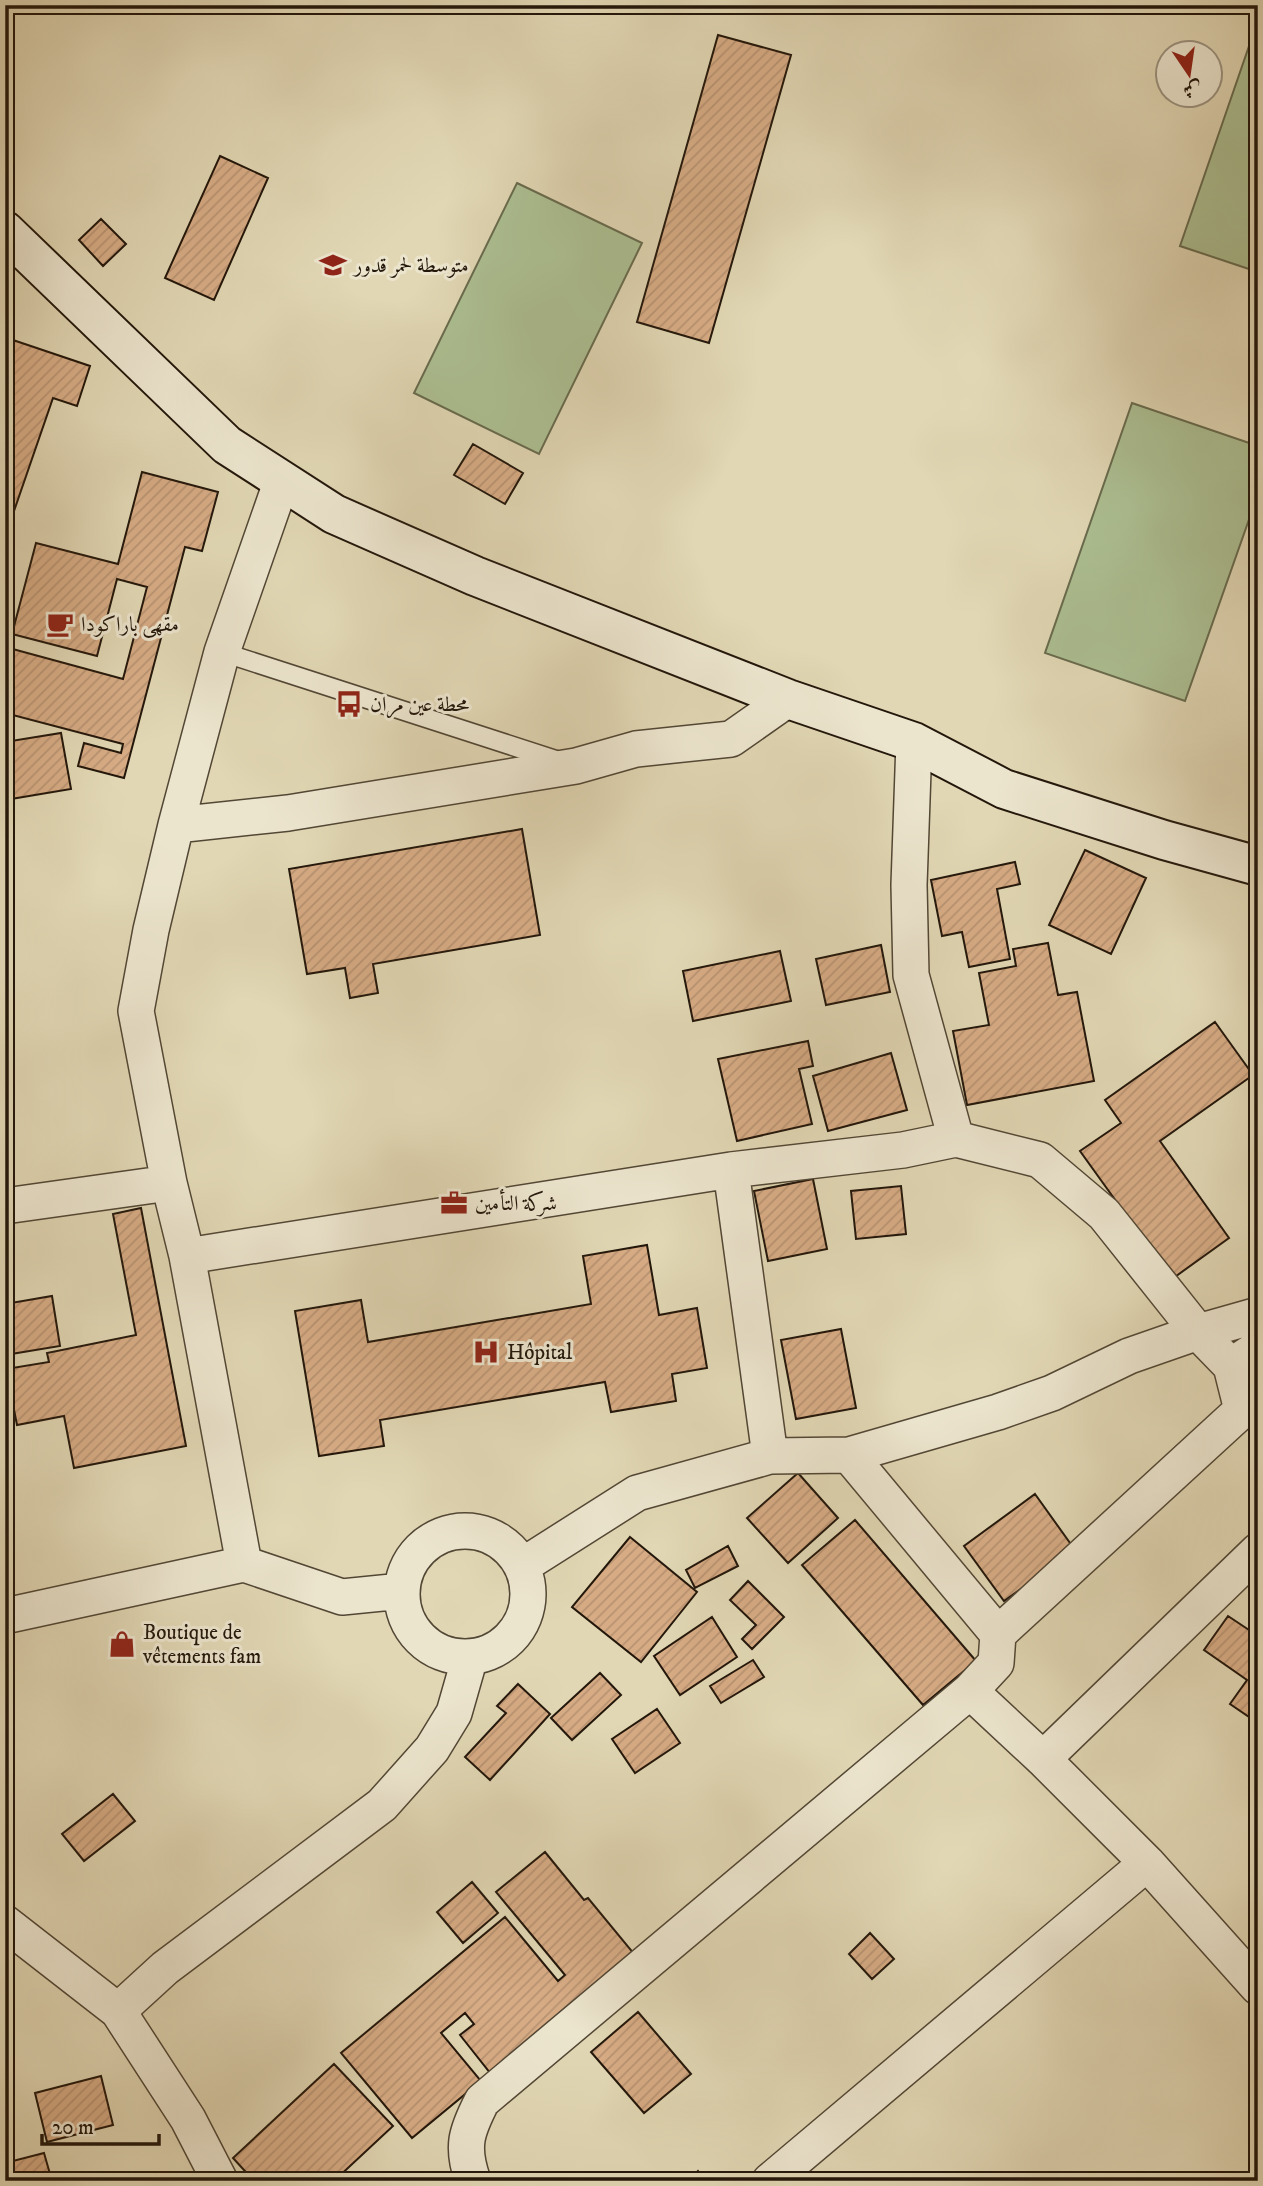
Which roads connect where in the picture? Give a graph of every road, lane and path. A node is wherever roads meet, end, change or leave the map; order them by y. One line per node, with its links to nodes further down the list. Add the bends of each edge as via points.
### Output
1 (12, 246): 2 (main road, via 227,445)
2 (282, 480): 3 (street); 4 (main road, via 334,514 475,576)
3 (222, 652): 6 (lane); 7 (street)
4 (788, 699): 5 (main road); 6 (street, via 731,739 636,749)
5 (914, 742): 8 (main road, via 1004,789); 9 (street, via 911,975)
6 (576, 766): 7 (street, via 288,813)
7 (176, 825): 11 (street, via 136,1011)
8 (1258, 866)
9 (956, 1139): 10 (street, via 903,1150); 15 (street, via 1040,1160 1104,1214)
10 (731, 1170): 13 (street); 18 (street)
11 (169, 1182): 12 (street); 13 (street)
12 (5, 1206)
13 (187, 1256): 20 (street)
14 (1258, 1315): 15 (street)
15 (1198, 1332): 16 (street); 17 (street, via 1129,1356 1052,1394)
16 (1244, 1357): 24 (street, via 1242,1410)
17 (849, 1455): 18 (street); 24 (street)
18 (770, 1456): 21 (street, via 638,1493)
19 (1258, 1551): 27 (street)
20 (244, 1564): 22 (street, via 342,1597); 23 (street)
21 (522, 1566): 22 (street, via 511,1549 495,1538 455,1531 434,1538 418,1552 406,1570); 25 (street, via 528,1586 520,1625 490,1652)
22 (402, 1591): 25 (street, via 404,1612 414,1632 450,1655)
23 (5, 1616)
24 (998, 1634): 26 (street, via 996,1663)
25 (470, 1657): 31 (street, via 454,1713 432,1749 382,1805 165,1968)
26 (970, 1691): 27 (street); 33 (street, via 482,2101 468,2130 466,2162)
27 (1042, 1759): 28 (street)
28 (1147, 1863): 30 (street); 34 (street)
29 (5, 1923): 31 (street)
30 (1258, 1987)
31 (118, 2011): 32 (street, via 188,2119)
32 (220, 2181)
33 (473, 2181)
34 (770, 2181)

